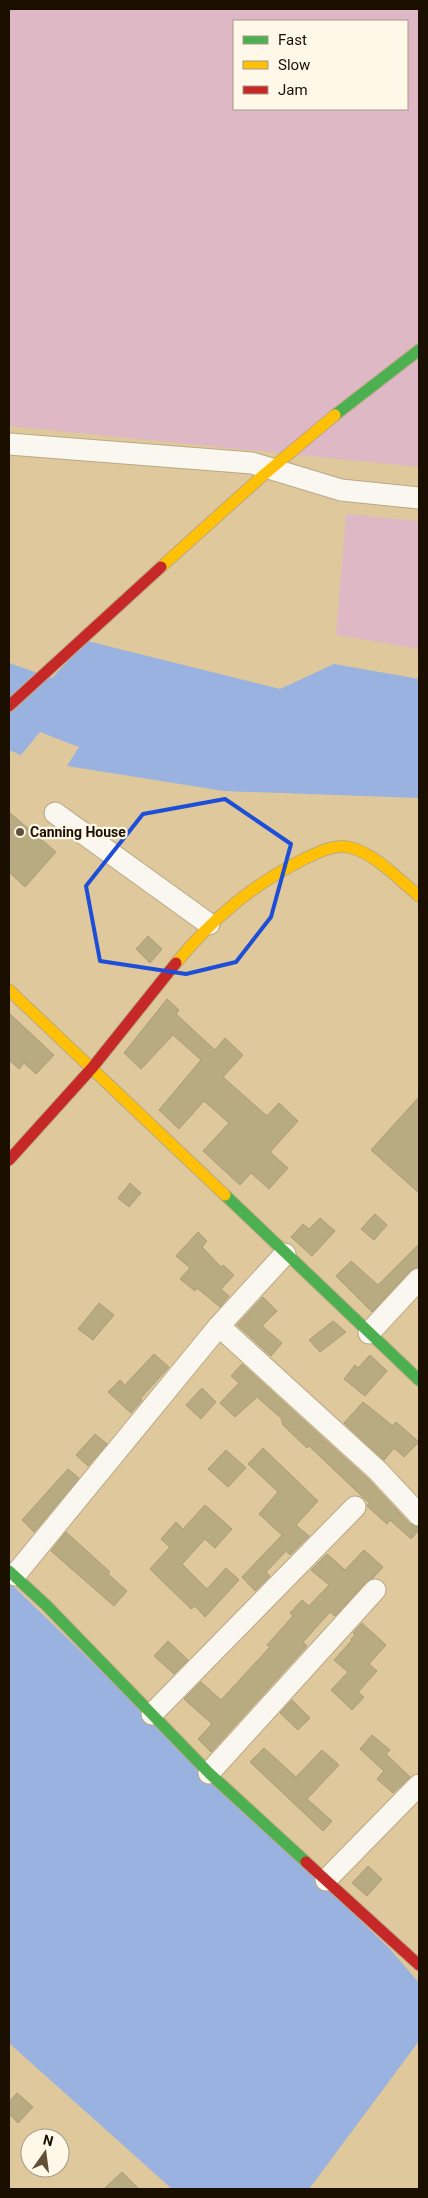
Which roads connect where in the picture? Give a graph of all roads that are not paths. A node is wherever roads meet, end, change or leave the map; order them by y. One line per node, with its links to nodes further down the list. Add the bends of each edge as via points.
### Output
1 (419, 350): 3 (street)
2 (9, 444): 3 (street, via 252,463)
3 (272, 468): 4 (street, via 341,490); 5 (street)
4 (419, 498)
5 (9, 706)
6 (55, 813): 8 (street)
7 (419, 896): 8 (street, via 365,853 347,846 332,847 274,873)
8 (209, 924): 10 (street, via 181,954)
9 (9, 990): 10 (street)
10 (93, 1067): 11 (street); 12 (street)
11 (9, 1160)
12 (285, 1254): 14 (street); 15 (street)
13 (419, 1279): 15 (street)
14 (219, 1326): 18 (street, via 378,1471); 19 (street)
15 (369, 1333): 16 (street)
16 (419, 1380)
17 (355, 1507): 21 (street)
18 (419, 1515)
19 (12, 1573): 21 (street)
20 (375, 1590): 22 (street)
21 (152, 1714): 22 (street)
22 (209, 1773): 24 (street)
23 (419, 1785): 24 (street)
24 (326, 1880): 25 (street)
25 (419, 1965)

